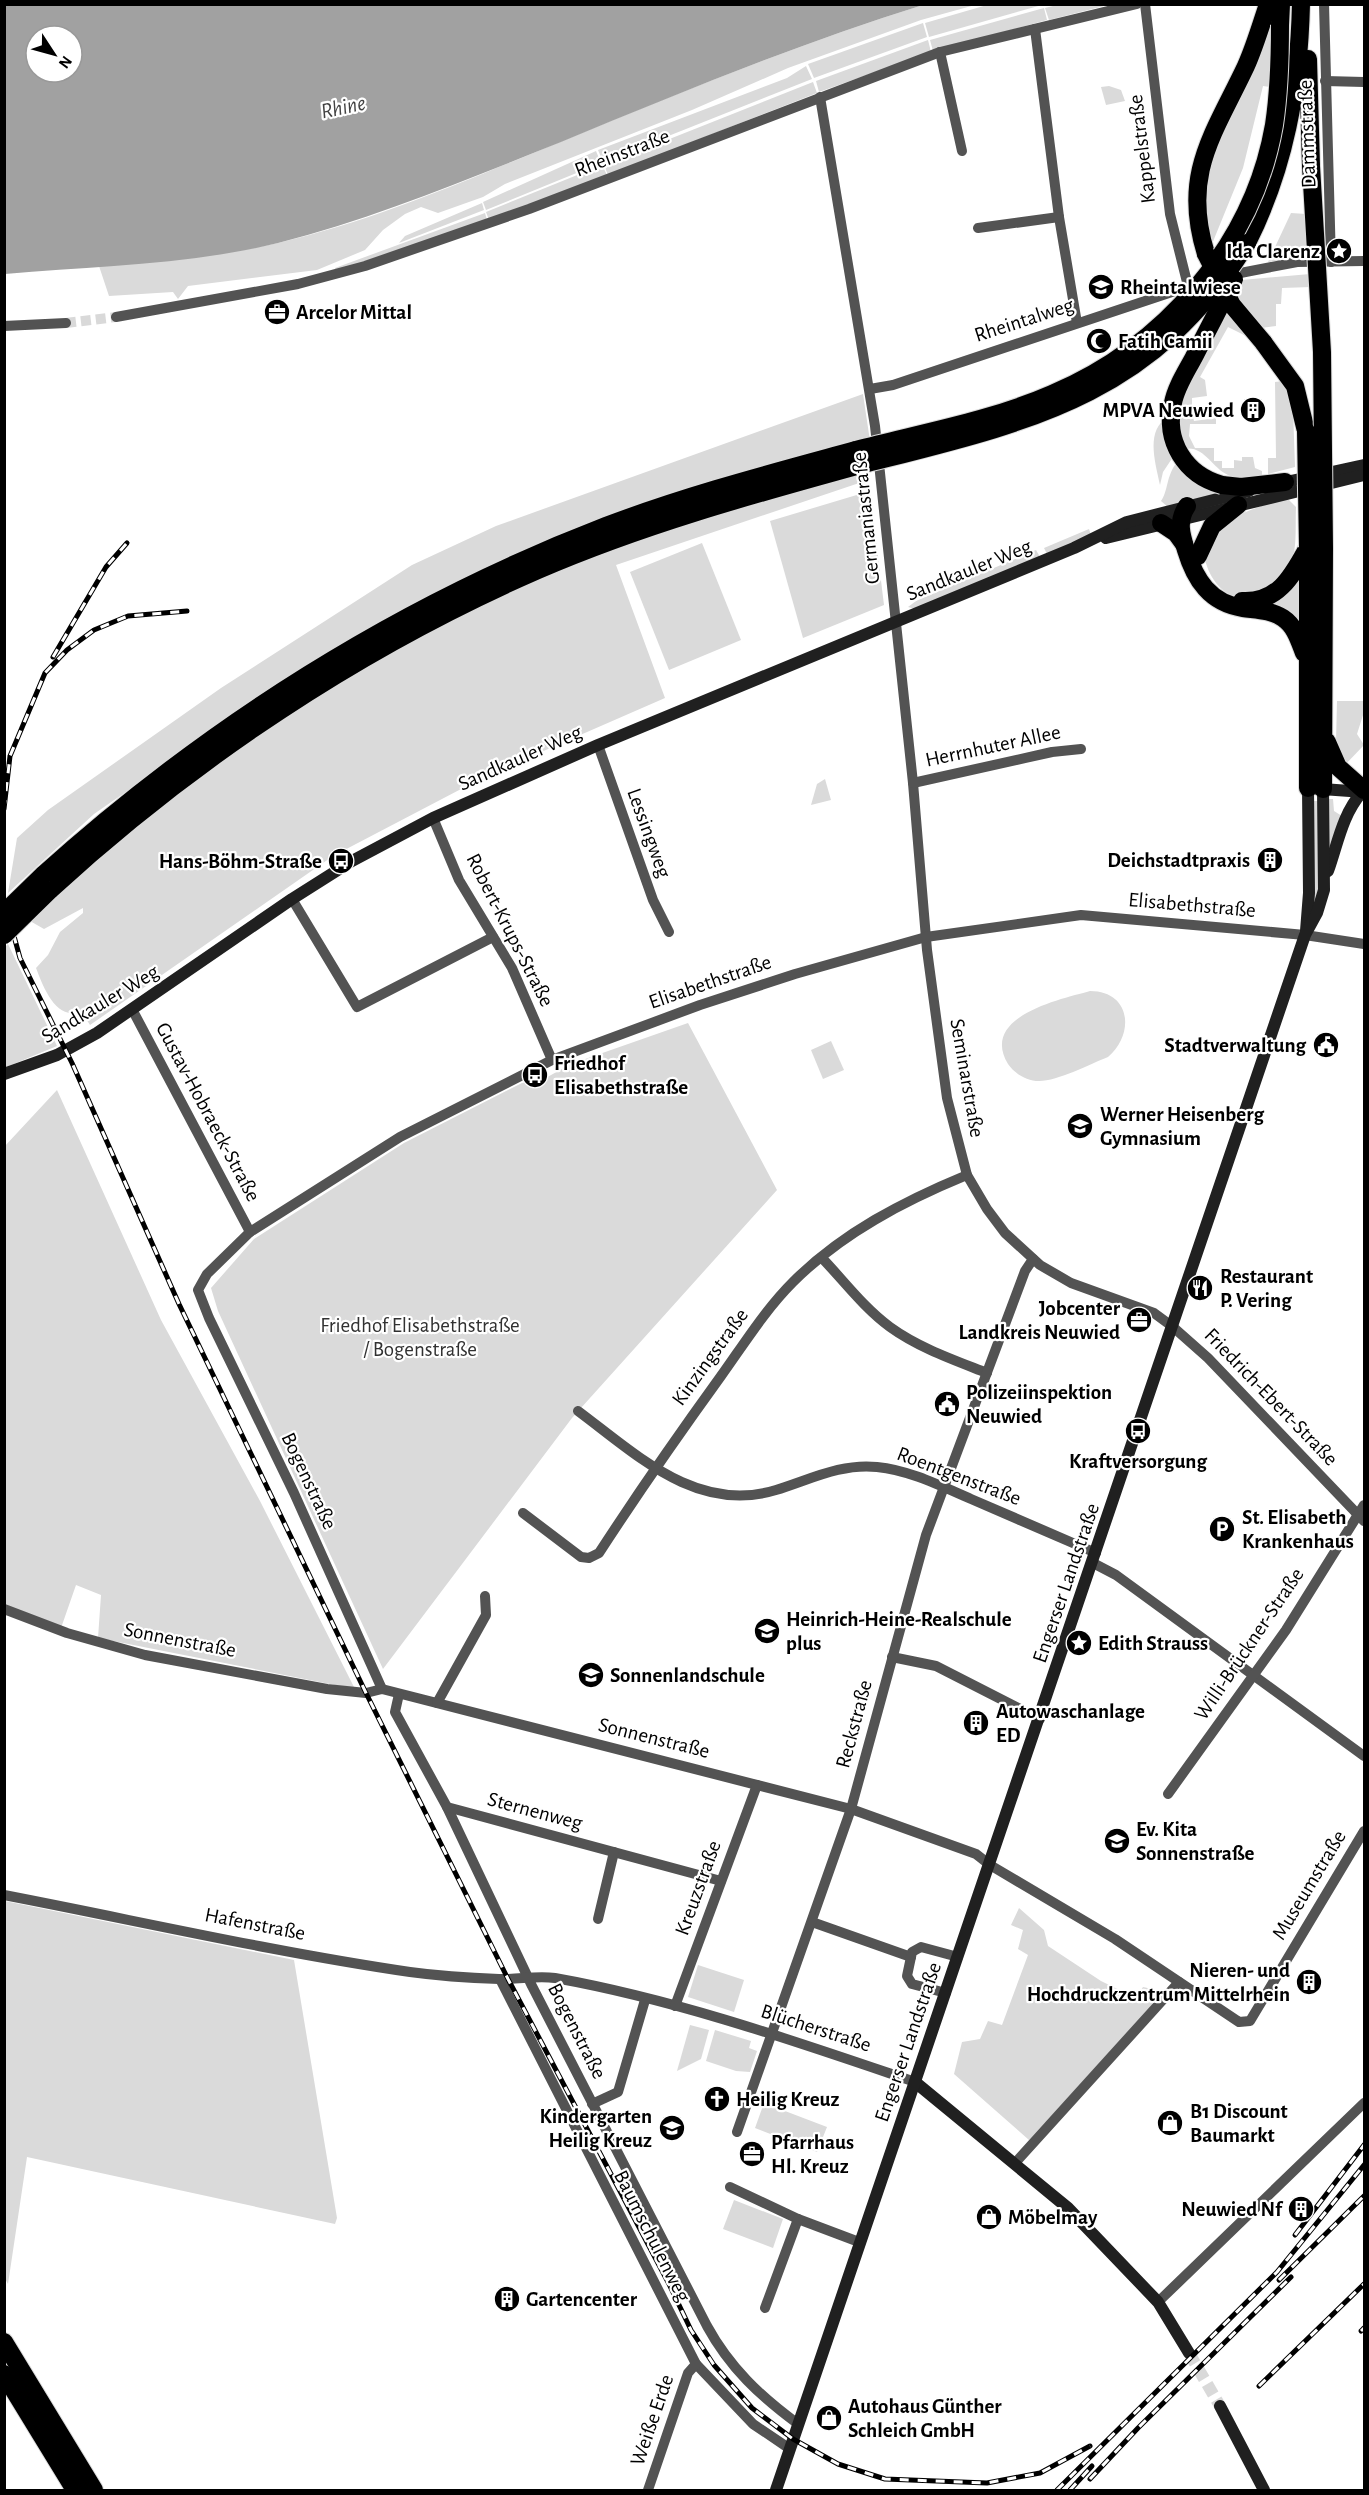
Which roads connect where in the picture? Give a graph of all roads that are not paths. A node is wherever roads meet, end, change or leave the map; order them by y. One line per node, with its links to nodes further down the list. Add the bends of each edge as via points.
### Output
1 (1137, 4): 7 (street, Rheinstraße)
2 (1145, 4): 18 (street, Kappelstraße, via 1170,214)
3 (1268, 4): 33 (highway, bridge, via 1253,50 1205,151 1198,218 1206,254 1223,290 1280,363 1301,403)
4 (1281, 4): 24 (highway, bridge, via 1274,126 1261,173 1224,251 1175,312 1119,359 1057,392)
5 (1324, 4): 9 (street, Dammstraße)
6 (1301, 10): 15 (highway, via 1295,93 1286,144 1269,196); 33 (highway, bridge, via 1308,52 1321,330)
7 (1035, 29): 8 (street, Rheinstraße); 13 (street)
8 (940, 52): 11 (street, Rheinstraße); 12 (street)
9 (1325, 81): 10 (street); 17 (street, Dammstraße)
10 (1365, 82)
11 (820, 97): 19 (street, Rheinstraße, via 547,202 365,266 298,284); 23 (street, Germaniastraße)
12 (962, 151)
13 (1059, 217): 14 (street); 21 (street)
14 (978, 228)
15 (1247, 243): 24 (highway, bridge, via 1217,288 1187,322 1151,354 1104,386 1028,420); 28 (highway, bridge, via 1234,279 1177,389 1171,412 1172,435 1181,457 1201,476 1222,485)
16 (1365, 261): 17 (street, Rheintalweg)
17 (1331, 262): 18 (street, Rheintalweg, via 1249,269)
18 (1188, 286): 21 (street, Rheintalweg)
19 (116, 317)
20 (66, 323): 22 (street)
21 (1077, 323): 23 (street, Rheintalweg, via 893,385)
22 (4, 326)
23 (870, 389): 35 (street, Germaniastraße)
24 (858, 458): 45 (highway, via 717,488 608,525 455,592 316,669 225,729 103,822)
25 (1365, 465): 27 (street)
26 (1365, 475): 27 (street)
27 (1335, 476): 28 (street, Sandkauler Weg); 29 (street, Sandkauler Weg)
28 (1286, 482): 30 (street, Sandkauler Weg)
29 (1238, 505): 30 (street, Sandkauler Weg); 34 (highway)
30 (1186, 513): 31 (street, Sandkauler Weg); 32 (street, Sandkauler Weg, via 1119,525); 34 (highway)
31 (1161, 523): 32 (street, Sandkauler Weg); 34 (highway)
32 (1087, 542): 35 (street, Sandkauler Weg)
33 (1316, 547): 34 (highway, via 1283,586 1265,598 1251,601 1230,598 1213,587); 36 (highway); 37 (highway)
34 (1191, 550): 36 (highway, via 1196,577 1205,590 1227,604 1283,618 1295,630)
35 (896, 621): 38 (street, Sandkauler Weg); 40 (street, Germaniastraße)
36 (1309, 665): 41 (highway)
37 (1323, 731): 41 (highway); 42 (highway, via 1338,767)
38 (598, 745): 43 (street, Sandkauler Weg); 48 (street, Lessingweg, via 653,900)
39 (1081, 749): 40 (street, Herrnhuter Allee)
40 (913, 783): 52 (street, Germaniastraße)
41 (1315, 789): 42 (street); 44 (street, Engerser Landstraße); 50 (street, Engerser Landstraße)
42 (1364, 791): 44 (street, via 1352,803)
43 (433, 818): 46 (street, Sandkauler Weg, via 352,861); 51 (street, Robert-Krups-Straße, via 459,880)
44 (1324, 878): 50 (street, Engerser Landstraße, via 1317,913)
45 (46, 883): 47 (highway, bridge); 49 (highway, bridge)
46 (292, 899): 51 (street, via 357,1007); 54 (street, Sandkauler Weg)
47 (4, 913)
48 (669, 932)
49 (4, 935)
50 (1305, 935): 52 (street, Elisabethstraße, via 1081,915); 53 (street, Elisabethstraße); 62 (street, Engerser Landstraße)
51 (493, 937): 55 (street, Robert-Krups-Straße, via 512,968)
52 (926, 937): 55 (street, Elisabethstraße, via 700,1005); 57 (street, Seminarstraße, via 946,1098)
53 (1365, 944)
54 (133, 1011): 56 (street, Sandkauler Weg, via 57,1055); 58 (street, Gustav-Hobraeck-Straße)
55 (552, 1060): 58 (street, Elisabethstraße, via 400,1137)
56 (4, 1074)
57 (967, 1175): 59 (street, Kinzingstraße, via 897,1206); 60 (street, Seminarstraße, via 1005,1233)
58 (250, 1232): 61 (street, Elisabethstraße, via 207,1274)
59 (822, 1258): 63 (street, via 890,1327 929,1350); 65 (street, Kinzingstraße, via 772,1306)
60 (1033, 1259): 62 (street, Seminarstraße, via 1065,1280 1154,1313); 63 (street, Reckstraße)
61 (198, 1290): 74 (street, Bogenstraße)
62 (1173, 1327): 68 (street, Friedrich-Ebert-Straße); 69 (street, Engerser Landstraße)
63 (987, 1373): 66 (street, Reckstraße)
64 (578, 1411): 65 (street, Roentgenstraße)
65 (654, 1468): 66 (street, Roentgenstraße, via 688,1487 724,1495 766,1492 823,1473 865,1466 899,1471); 67 (street, Kinzingstraße, via 599,1553 589,1558 580,1557)
66 (944, 1488): 69 (street, Roentgenstraße); 72 (street, Reckstraße, via 922,1547)
67 (523, 1513)
68 (1362, 1514): 73 (street, Willi-Brückner-Straße)
69 (1095, 1558): 73 (street, Roentgenstraße); 77 (street, Engerser Landstraße)
70 (485, 1596): 76 (street, via 486,1615)
71 (4, 1610): 74 (street, Sonnenstraße, via 145,1655 327,1689 366,1693)
72 (892, 1657): 77 (street, via 936,1666); 82 (street, Reckstraße)
73 (1254, 1677): 78 (street, Roentgenstraße); 80 (street, Willi-Brückner-Straße)
74 (382, 1689): 75 (street, Sonnenstraße)
75 (399, 1694): 76 (street, Sonnenstraße); 81 (street, Bogenstraße, via 395,1712)
76 (437, 1702): 79 (street, Sonnenstraße)
77 (1040, 1719): 85 (street, Engerser Landstraße)
78 (1365, 1756)
79 (756, 1785): 82 (street, Sonnenstraße); 86 (street, Kreuzstraße)
80 (1168, 1794)
81 (447, 1807): 84 (street, Sternenweg); 92 (street, Bogenstraße)
82 (852, 1809): 85 (street, Sonnenstraße, via 976,1854); 89 (street, Reckstraße)
83 (1365, 1831): 98 (street, Museumstraße)
84 (614, 1852): 86 (street, Sternenweg); 88 (street)
85 (990, 1866): 91 (street, Engerser Landstraße); 94 (street, Sonnenstraße, via 1115,1939)
86 (722, 1881): 97 (street, Kreuzstraße)
87 (4, 1895): 93 (street, Hafenstraße, via 287,1951 412,1972)
88 (598, 1919)
89 (812, 1922): 90 (street); 99 (street, Reckstraße)
90 (911, 1957): 91 (street, via 921,1947); 95 (street, via 907,1976 912,1984)
91 (958, 1957): 95 (street, Engerser Landstraße)
92 (528, 1976): 93 (street, Blücherstraße); 96 (street, Blücherstraße); 102 (street, Bogenstraße)
93 (500, 1979): 112 (street, Baumschulenweg)
94 (1179, 1982): 98 (street, Sonnenstraße, via 1239,2022); 104 (street)
95 (946, 1993): 100 (street, Engerser Landstraße)
96 (645, 2000): 97 (street, Blücherstraße); 102 (street, via 618,2092)
97 (675, 2006): 99 (street, Blücherstraße)
98 (1250, 2020)
99 (770, 2033): 100 (street, Blücherstraße); 103 (street, Reckstraße)
100 (915, 2082): 104 (street, Blücherstraße); 107 (street, Engerser Landstraße)
101 (1365, 2103): 108 (street)
102 (592, 2104): 115 (street, Bogenstraße, via 719,2349 755,2390)
103 (737, 2132)
104 (1016, 2162): 108 (street, Blücherstraße, via 1068,2208)
105 (730, 2187): 106 (street)
106 (798, 2219): 107 (street); 109 (street)
107 (859, 2242): 115 (street, Engerser Landstraße)
108 (1158, 2301): 111 (street, Blücherstraße)
109 (765, 2308)
110 (4, 2342): 118 (highway)
111 (1189, 2353)
112 (696, 2364): 116 (street, Baumschulenweg, via 753,2424); 119 (street, Weiße Erde, via 688,2373)
113 (4, 2374): 117 (highway)
114 (1220, 2406): 121 (street)
115 (798, 2424): 116 (street, Engerser Landstraße)
116 (790, 2449): 120 (street, Engerser Landstraße)
117 (75, 2490)
118 (94, 2490)
119 (648, 2490)
120 (776, 2490)
121 (1264, 2490)

